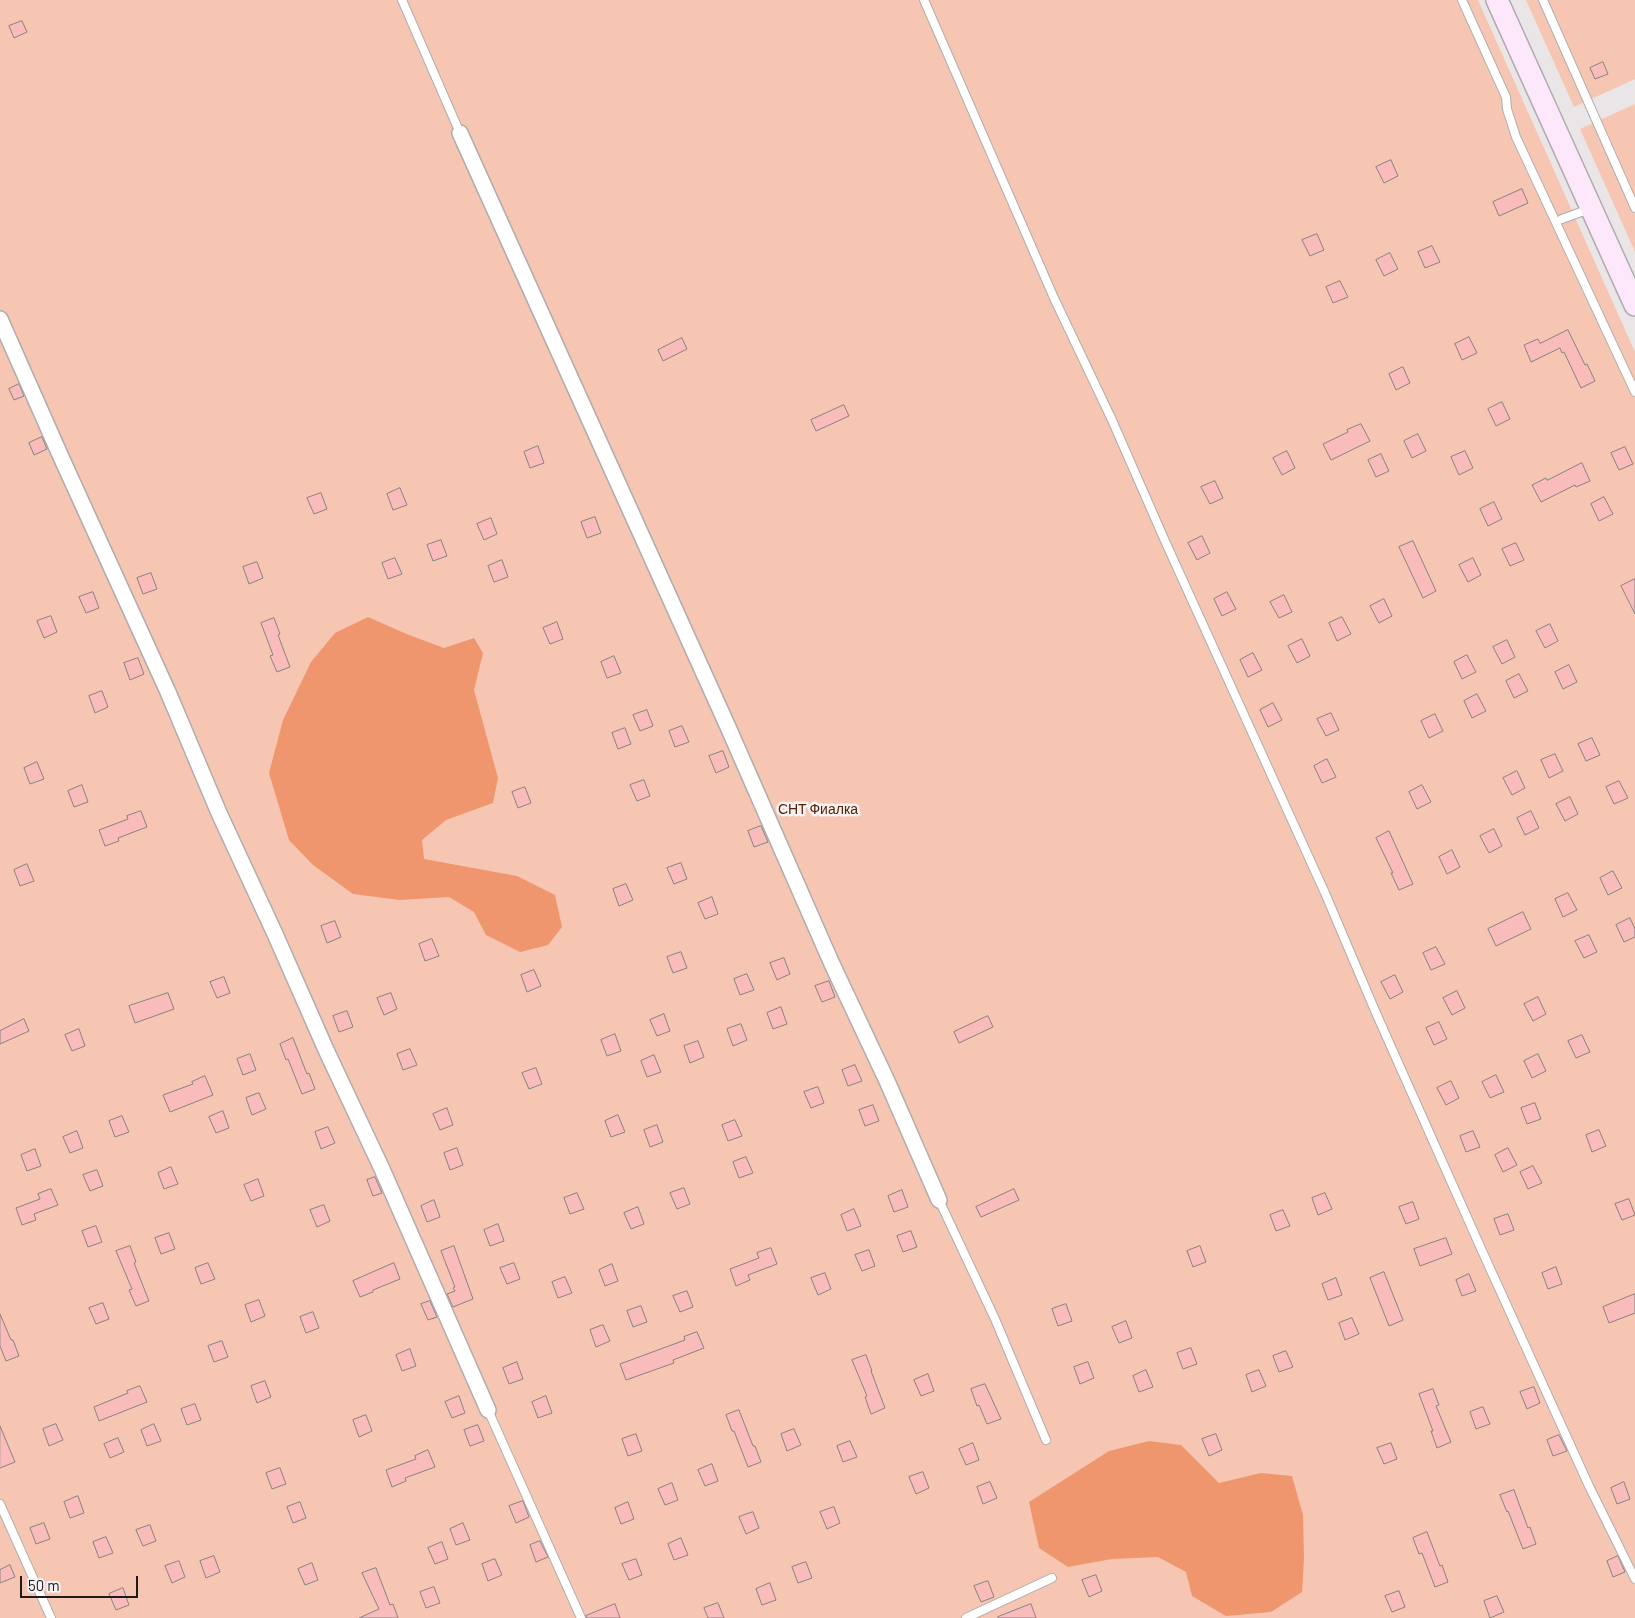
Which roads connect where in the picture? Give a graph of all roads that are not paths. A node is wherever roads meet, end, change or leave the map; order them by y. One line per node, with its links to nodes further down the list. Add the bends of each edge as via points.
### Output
1 (402, 0): 6 (lane)
2 (924, 0): 18 (lane, via 1054,298 1321,884 1483,1253)
3 (1462, 0): 12 (lane, via 1506,97 1516,137)
4 (1497, 0): 8 (street)
5 (1543, 0): 7 (lane)
6 (460, 133): 13 (street)
7 (1635, 208)
8 (1592, 211): 9 (lane); 10 (street)
9 (1562, 218)
10 (1635, 305)
11 (0, 319): 14 (street)
12 (1635, 392)
13 (939, 1200): 15 (lane, via 995,1319)
14 (488, 1410): 20 (lane)
15 (1046, 1440)
16 (0, 1504): 19 (lane)
17 (1052, 1578): 21 (lane)
18 (1635, 1579)
19 (51, 1618)
20 (581, 1618)
21 (966, 1618)

